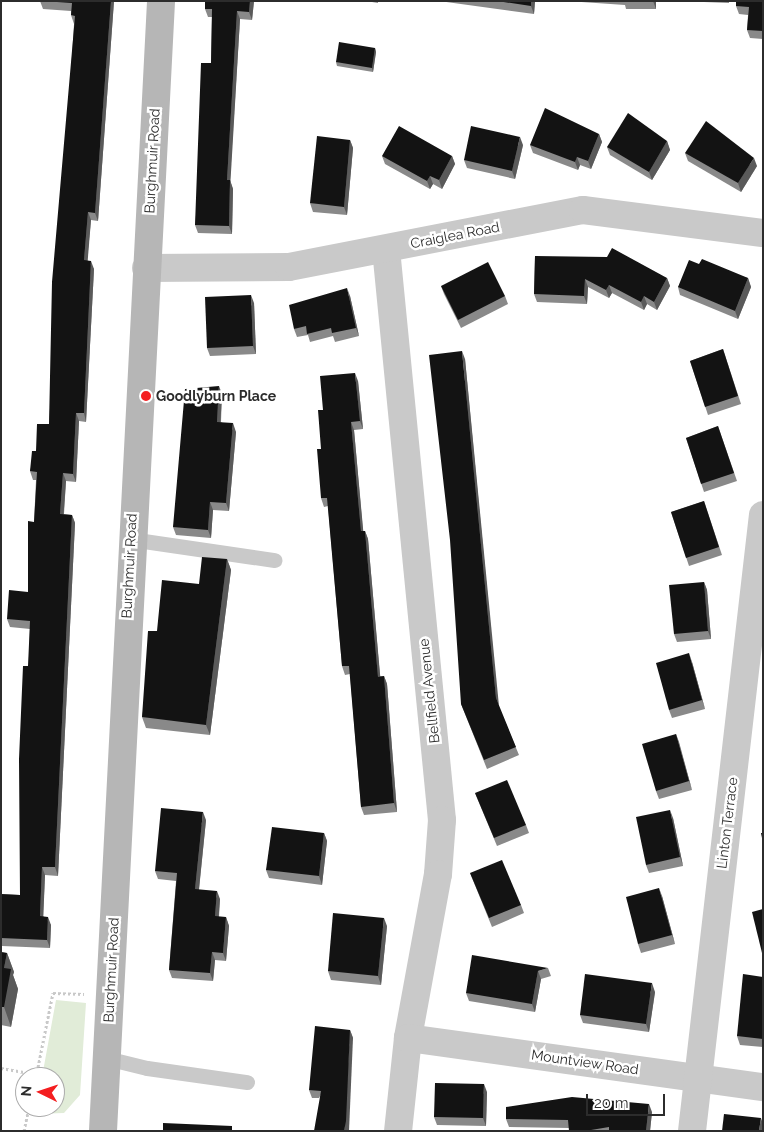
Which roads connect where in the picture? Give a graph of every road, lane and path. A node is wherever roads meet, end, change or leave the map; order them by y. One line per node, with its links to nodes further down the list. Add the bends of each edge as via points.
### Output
1 (162, 1): 4 (street, Burghmuir Road)
2 (763, 233): 3 (street, Craiglea Road, via 583,210)
3 (386, 249): 4 (street, Craiglea Road, via 289,268); 9 (street, Bellfield Avenue, via 442,820 438,874)
4 (146, 268): 6 (street, Burghmuir Road)
5 (763, 515): 14 (street, Linton Terrace)
6 (130, 539): 7 (lane); 8 (street, Burghmuir Road)
7 (274, 560)
8 (111, 994): 10 (street, Burghmuir Road); 11 (path, via 53,993)
9 (408, 1038): 14 (street, Mountview Road); 20 (street, Bellfield Avenue)
10 (106, 1058): 15 (lane, via 147,1068); 19 (street, Burghmuir Road)
11 (38, 1067)
12 (1, 1068): 13 (path)
13 (15, 1071)
14 (698, 1078): 16 (street, Mountview Road); 21 (street, Linton Terrace)
15 (247, 1082)
16 (763, 1087)
17 (27, 1117): 18 (path)
18 (24, 1131)
19 (103, 1131)
20 (398, 1131)
21 (692, 1131)

